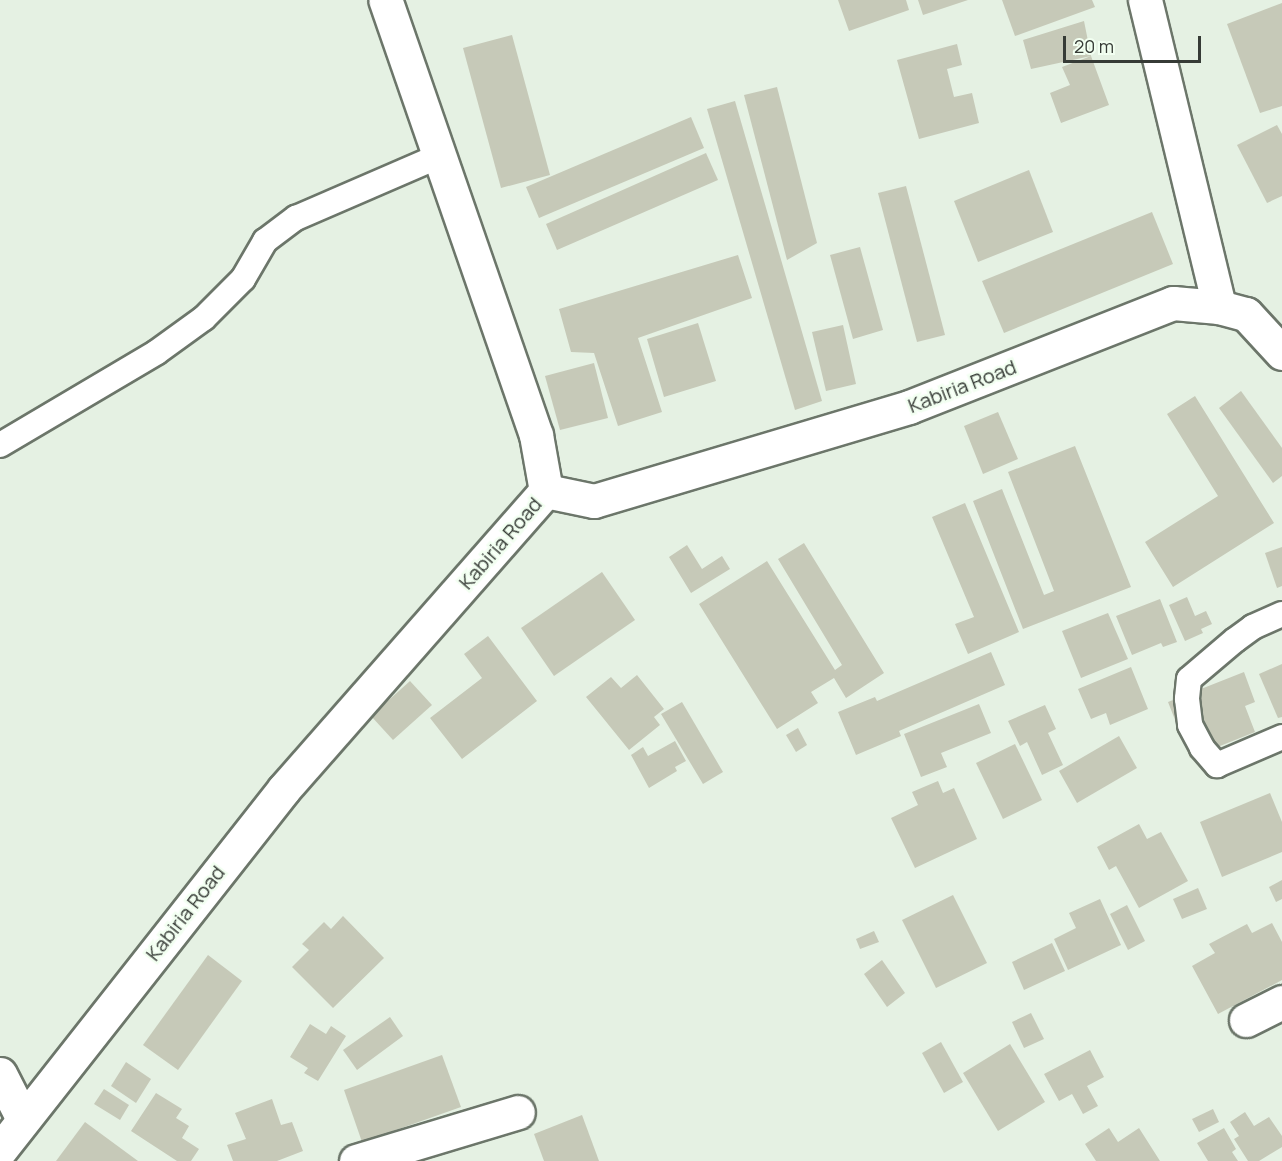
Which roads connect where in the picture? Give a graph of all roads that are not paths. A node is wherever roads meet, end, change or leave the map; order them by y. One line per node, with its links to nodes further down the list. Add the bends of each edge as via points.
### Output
1 (385, 0): 3 (street)
2 (1145, 0): 4 (street)
3 (439, 156): 6 (lane, via 296,218 265,241 243,279 204,318 157,352); 7 (street, via 536,435)
4 (1220, 307): 5 (street, Kabiria Road, via 1246,314); 7 (street, Kabiria Road, via 1173,303 909,407 594,501)
5 (1282, 353)
6 (0, 446)
7 (546, 491): 14 (street, Kabiria Road, via 284,789)
8 (1282, 614): 9 (lane, via 1234,640 1189,679 1187,699 1190,725 1217,765)
9 (1282, 737)
10 (1282, 1002): 11 (street)
11 (1246, 1020)
12 (0, 1074): 14 (street)
13 (518, 1112): 16 (street)
14 (23, 1119): 15 (street, Kabiria Road)
15 (0, 1150)
16 (356, 1161)

